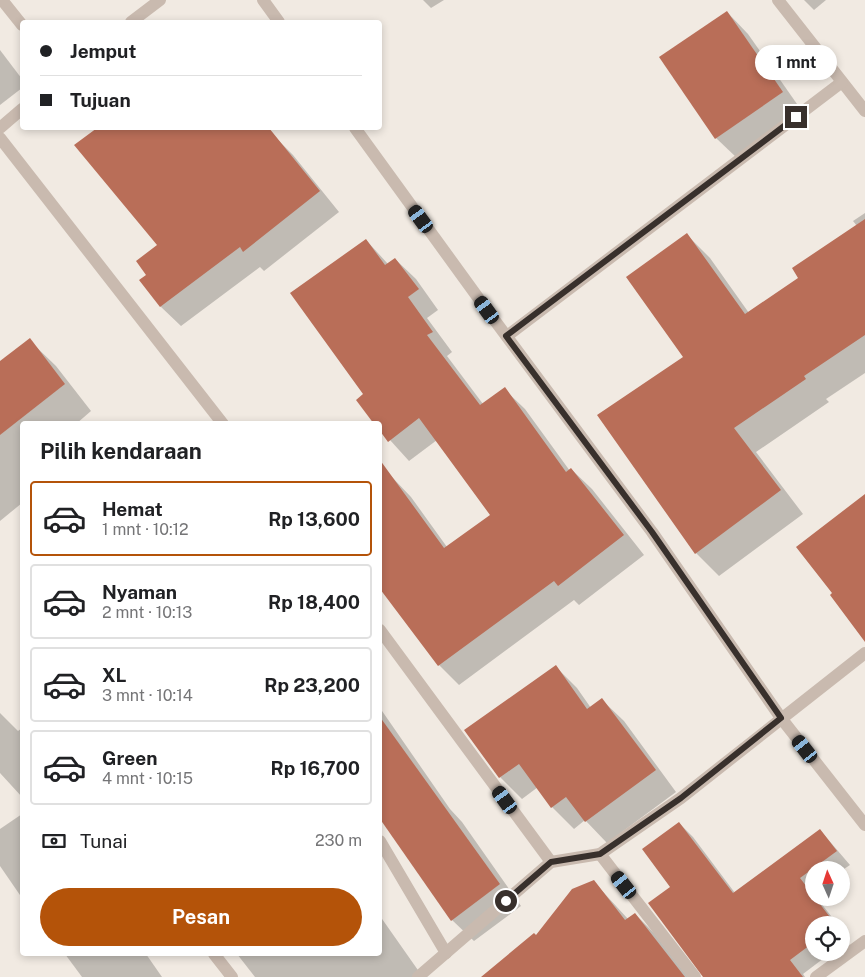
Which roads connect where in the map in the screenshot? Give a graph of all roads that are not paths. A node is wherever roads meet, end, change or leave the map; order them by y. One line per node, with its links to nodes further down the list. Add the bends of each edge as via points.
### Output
1 (2, 0): 7 (street)
2 (160, 0): 5 (street)
3 (263, 0): 6 (street)
4 (778, 0): 8 (street)
5 (134, 20)
6 (278, 20)
7 (20, 22)
8 (842, 82): 10 (street); 14 (street)
9 (20, 111): 11 (street)
10 (865, 111)
11 (0, 128)
12 (356, 130): 14 (street)
13 (0, 138): 15 (street)
14 (506, 336): 18 (street, via 652,532)
15 (221, 421)
16 (382, 633): 22 (street)
17 (865, 653): 18 (street)
18 (781, 718): 19 (street); 21 (street, via 681,798)
19 (865, 825)
20 (382, 844): 24 (street)
21 (600, 854): 22 (street); 28 (street)
22 (551, 862): 24 (street)
23 (865, 941): 29 (street)
24 (446, 953): 27 (street)
25 (216, 956): 26 (street)
26 (232, 977)
27 (418, 977)
28 (695, 977)
29 (816, 977)

